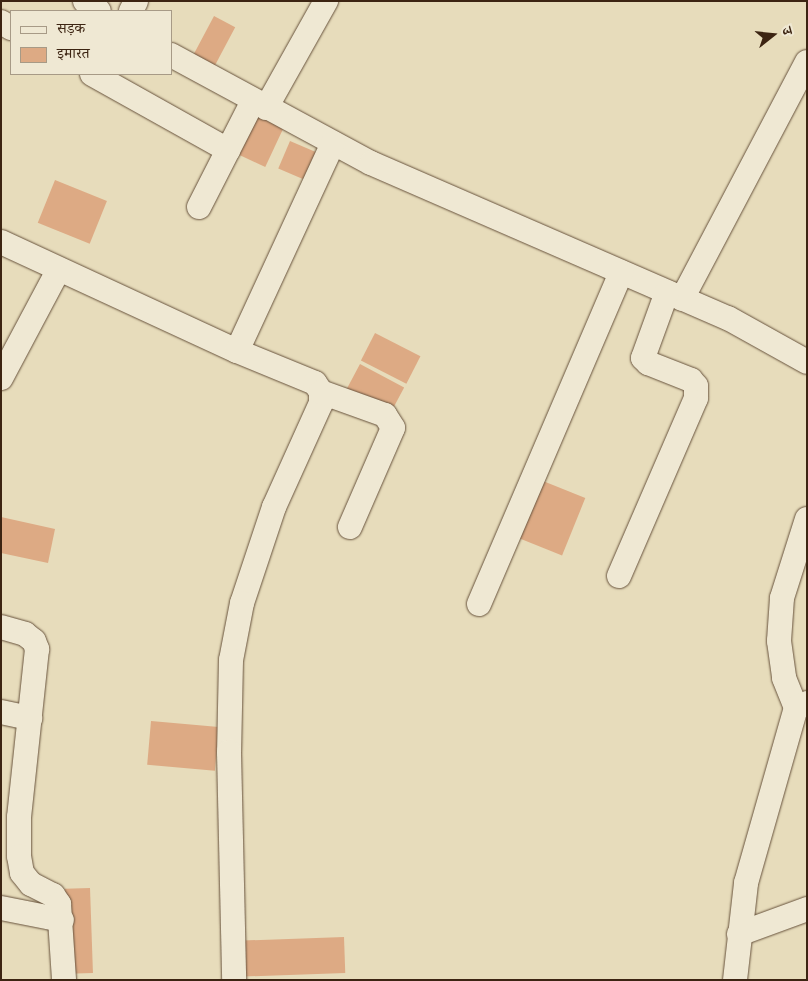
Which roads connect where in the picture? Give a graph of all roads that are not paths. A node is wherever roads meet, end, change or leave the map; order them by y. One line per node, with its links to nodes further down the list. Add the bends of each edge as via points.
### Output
1 (85, 1): 3 (street)
2 (326, 1): 7 (street)
3 (98, 10)
4 (172, 56): 7 (street)
5 (807, 62): 14 (street)
6 (94, 75): 9 (street)
7 (260, 105): 8 (street); 9 (street)
8 (333, 143): 13 (street, via 380,167); 15 (street)
9 (228, 150): 10 (street)
10 (199, 207)
11 (1, 242): 12 (street)
12 (59, 269): 15 (street); 17 (street)
13 (621, 272): 14 (street); 22 (street)
14 (675, 296): 16 (street, via 728,318); 21 (street, via 643,358 691,380 696,386 696,398)
15 (237, 351): 18 (street, via 315,383)
16 (807, 362)
17 (1, 378)
18 (321, 392): 20 (street, via 385,415 393,428); 33 (street, via 321,403 274,507 248,585 231,660 229,752)
19 (807, 519): 24 (street, via 782,598 779,641 784,678)
20 (350, 527)
21 (619, 576)
22 (479, 604)
23 (1, 627): 26 (street, via 25,634 37,648)
24 (801, 706): 31 (street, via 746,883)
25 (1, 712): 26 (street)
26 (30, 718): 27 (street)
27 (10, 815): 30 (street, via 22,872 31,884 53,895 59,904)
28 (1, 908): 30 (street)
29 (807, 909): 31 (street)
30 (62, 920): 32 (street)
31 (739, 934): 34 (street)
32 (64, 980)
33 (234, 980)
34 (735, 980)

